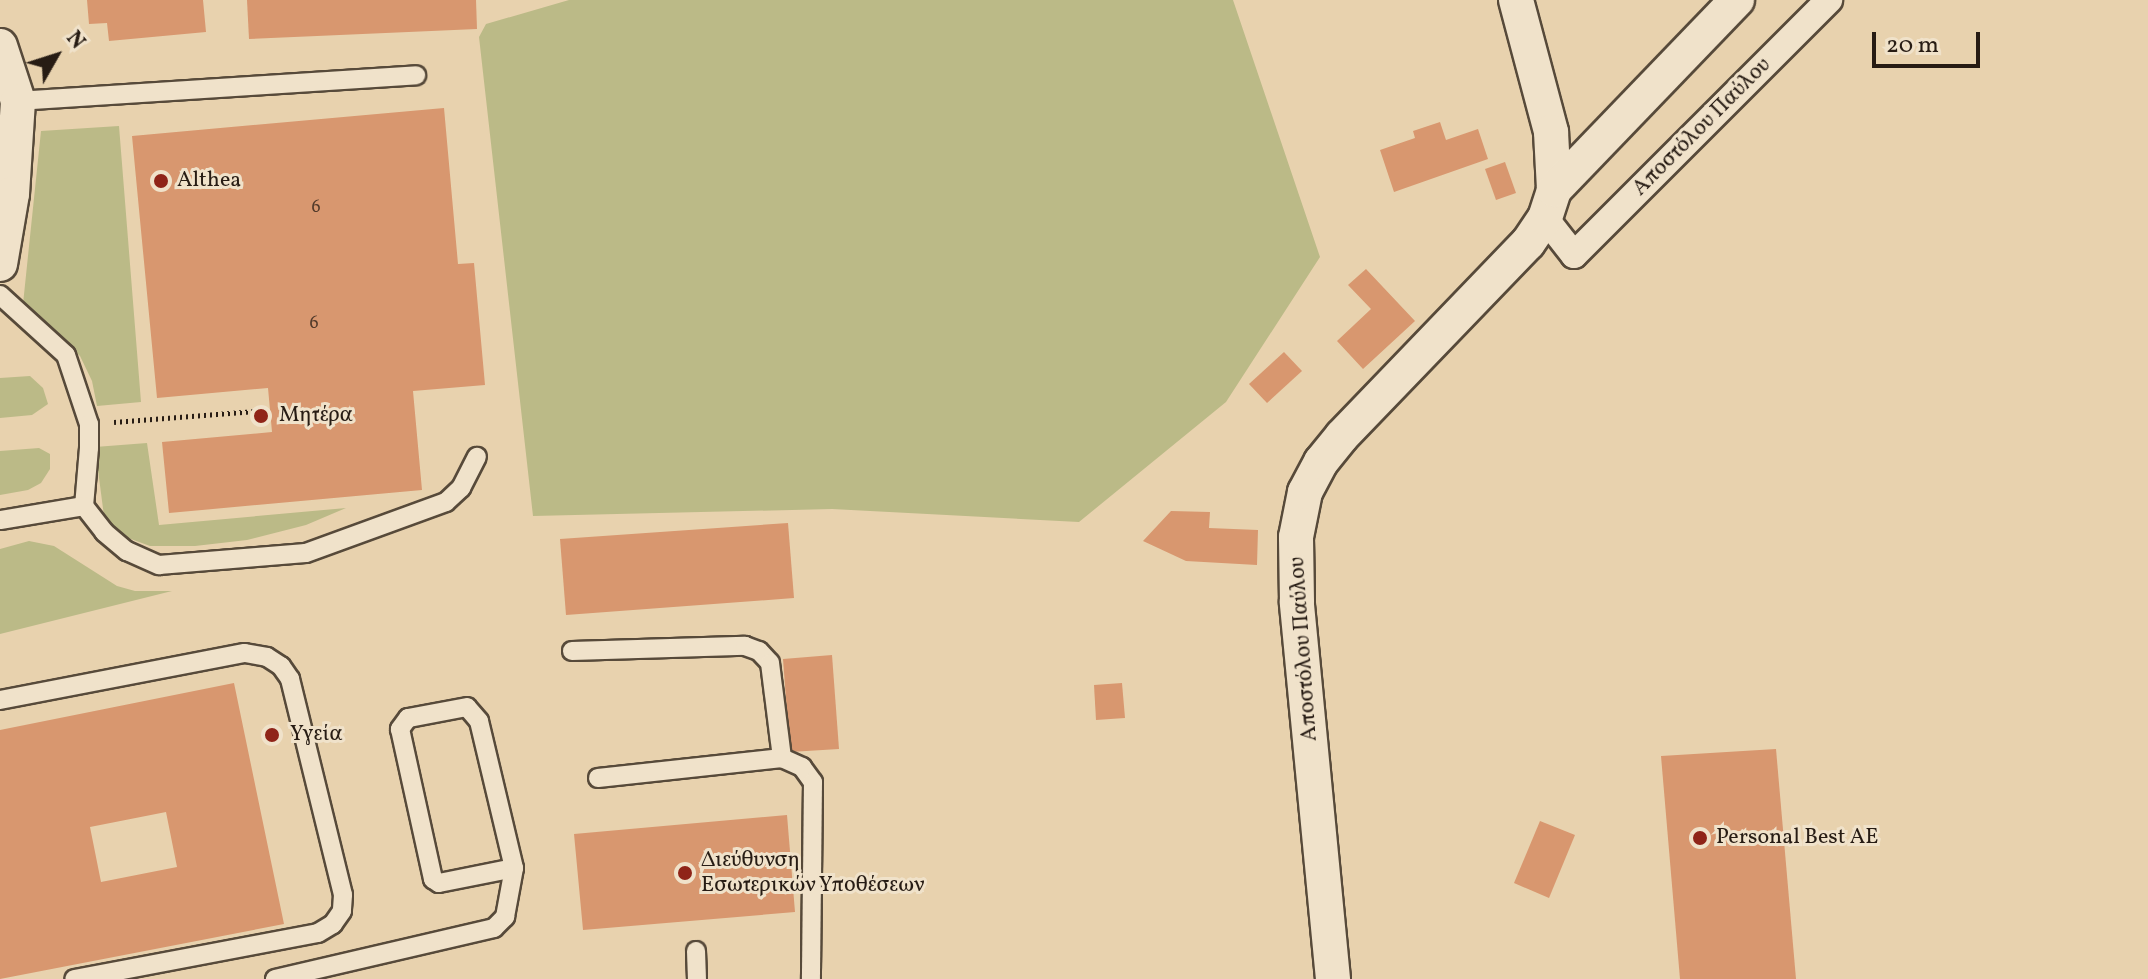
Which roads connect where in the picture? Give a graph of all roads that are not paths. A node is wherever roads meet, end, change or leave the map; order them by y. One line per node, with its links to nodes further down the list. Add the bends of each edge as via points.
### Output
1 (1516, 0): 7 (street, via 1551,132)
2 (1737, 0): 7 (street, Αποστόλου Παύλου)
3 (1829, 0): 7 (street, Αποστόλου Παύλου, via 1574,255)
4 (0, 46): 6 (street)
5 (416, 75): 6 (lane)
6 (18, 101): 8 (street, via 12,194)
7 (1549, 204): 23 (street, Αποστόλου Παύλου, via 1528,243 1342,436 1305,492 1296,537 1297,602)
8 (0, 264)
9 (0, 295): 11 (lane, via 66,355 89,424)
10 (477, 457): 11 (lane, via 461,488 446,502 306,553 159,565 127,551)
11 (84, 506): 12 (lane)
12 (0, 520)
13 (572, 651): 15 (lane, via 745,646 759,651 770,663)
14 (0, 700): 19 (lane, via 245,653 267,657 290,679 343,895 342,911 333,924 318,933)
15 (782, 758): 16 (lane); 22 (lane, via 802,767 813,782)
16 (598, 778)
17 (514, 868): 17 (lane, via 475,712 467,707 408,718 400,729 433,879 439,883); 20 (lane, via 505,917 494,928)
18 (696, 951): 21 (lane)
19 (74, 979)
20 (275, 979)
21 (697, 979)
22 (811, 979)
23 (1333, 979)

